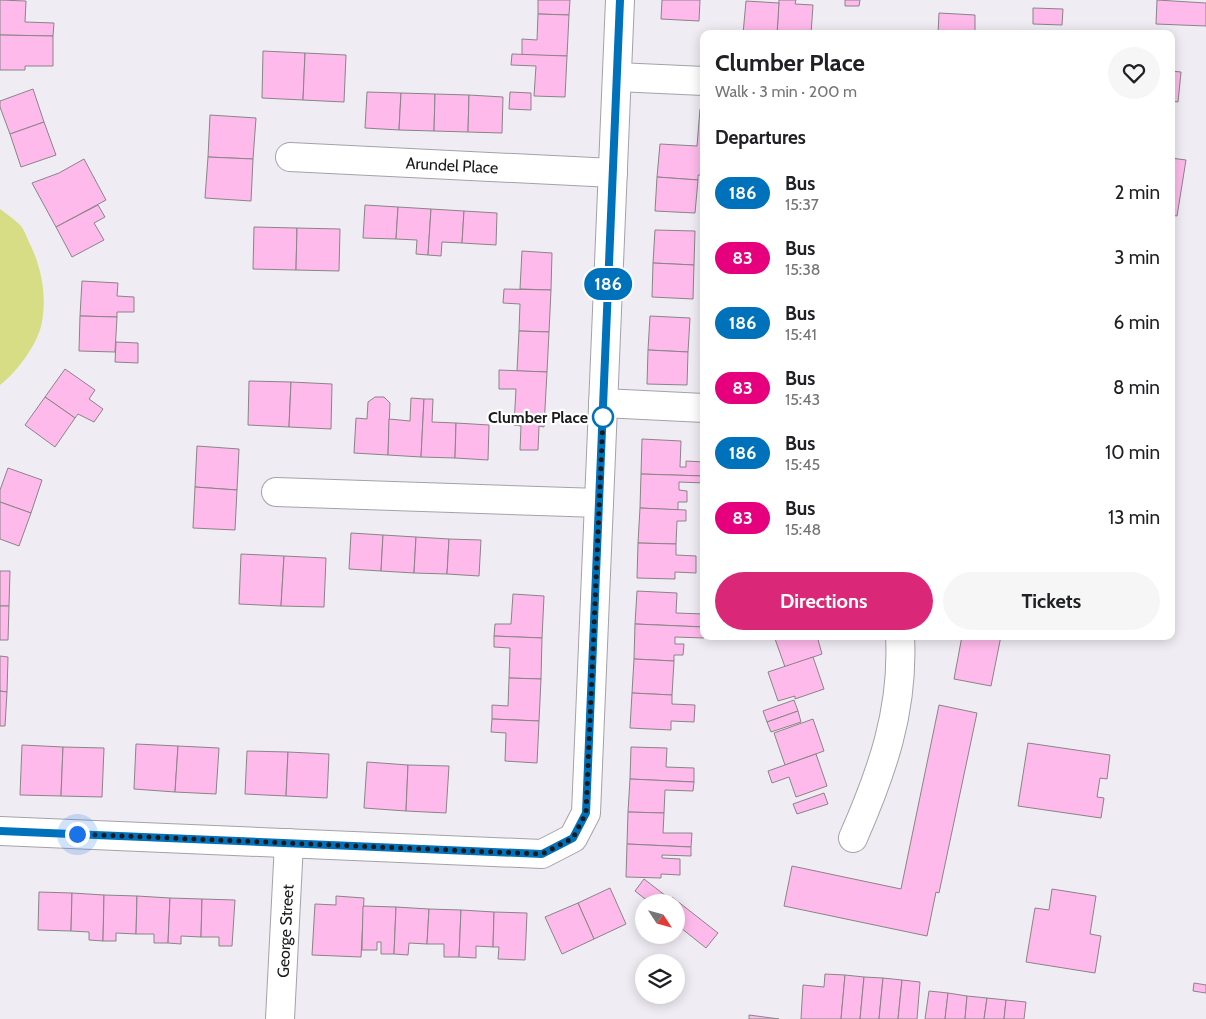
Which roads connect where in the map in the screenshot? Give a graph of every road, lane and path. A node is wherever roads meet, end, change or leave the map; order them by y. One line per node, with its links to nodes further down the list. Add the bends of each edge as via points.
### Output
1 (620, 0): 2 (street)
2 (617, 77): 3 (street); 5 (street)
3 (700, 81)
4 (290, 157): 5 (street, Arundel Place)
5 (613, 173): 6 (street)
6 (603, 404): 7 (street); 9 (street)
7 (700, 408)
8 (276, 492): 9 (street)
9 (599, 503): 13 (street, via 586,813 573,838 542,854)
10 (900, 640): 12 (street, via 899,685 892,735 875,788)
11 (0, 831): 13 (street)
12 (853, 838)
13 (289, 843): 14 (street, George Street)
14 (280, 1019)

